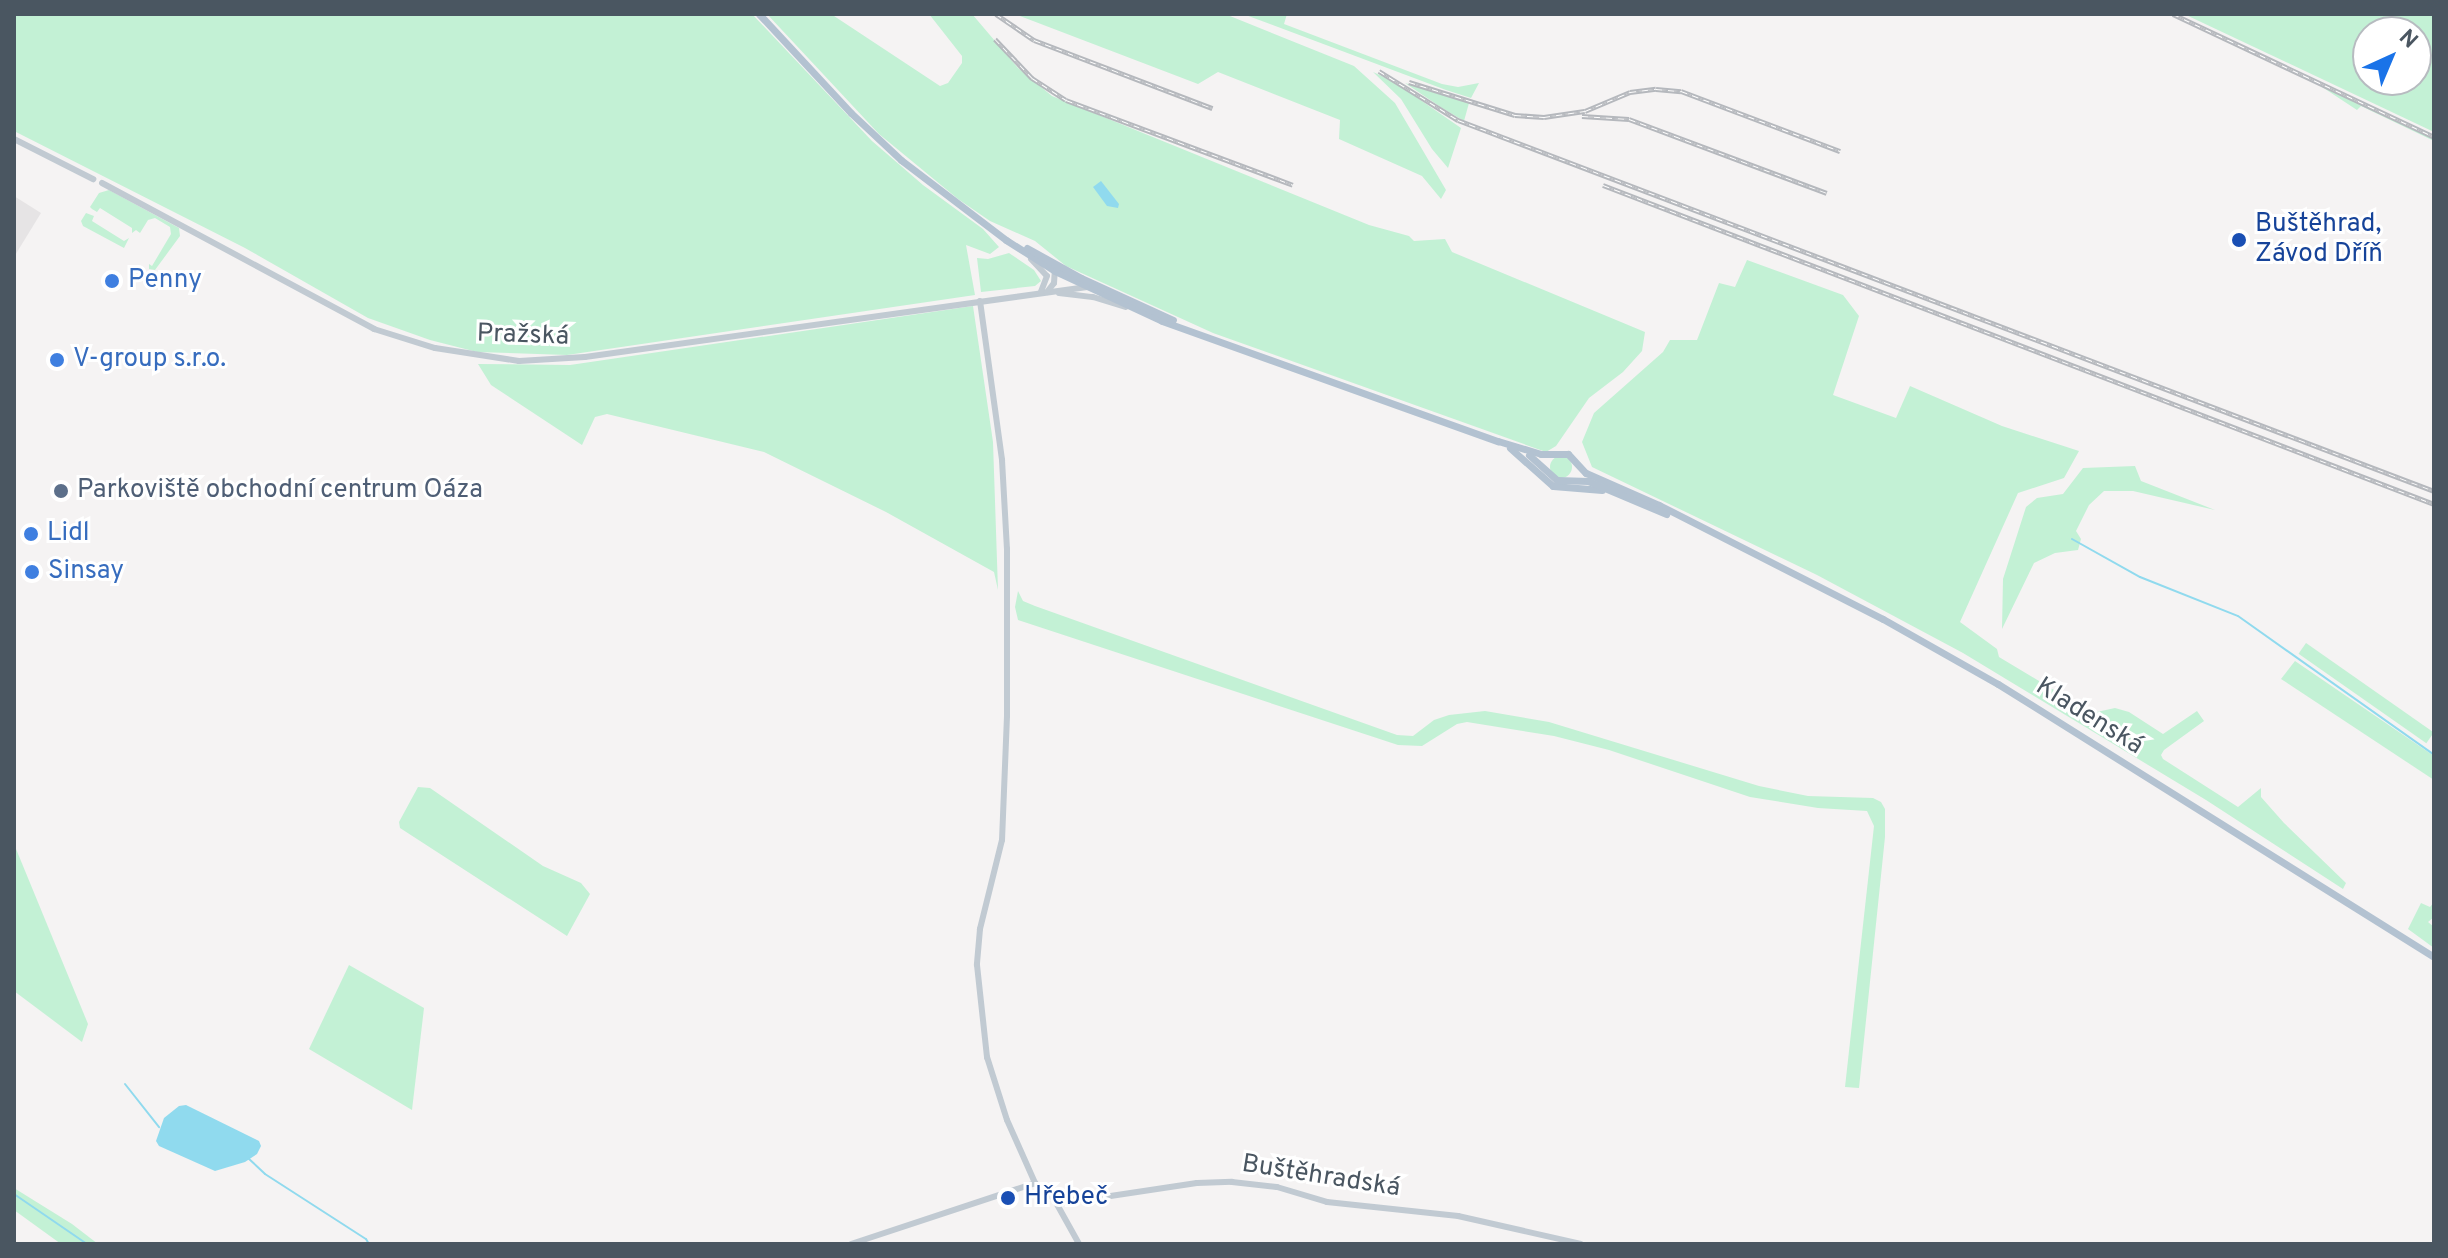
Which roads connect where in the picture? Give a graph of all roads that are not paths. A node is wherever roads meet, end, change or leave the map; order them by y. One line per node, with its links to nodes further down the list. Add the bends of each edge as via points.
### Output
1 (759, 14): 5 (main road, via 876,137)
2 (14, 139): 3 (street)
3 (93, 179)
4 (102, 183): 12 (street, Pražská, via 374,329 475,356 567,359)
5 (986, 225): 6 (main road); 7 (main road)
6 (1006, 240): 8 (main road); 10 (street, via 1044,271)
7 (1049, 261): 8 (street); 11 (main road)
8 (1055, 271): 9 (main road); 10 (street, via 1054,283)
9 (1086, 287): 10 (street); 11 (street); 13 (main road)
10 (1044, 292): 12 (street, Pražská); 13 (street, via 1093,297)
11 (1121, 297): 14 (main road)
12 (980, 301): 23 (street, via 1002,460 1007,595 1003,830 977,965 987,1057)
13 (1147, 315): 14 (main road)
14 (1212, 338): 15 (main road)
15 (1498, 441): 16 (main road); 18 (main road, via 1534,457); 20 (main road, via 1553,486)
16 (1551, 455): 17 (main road, via 1565,452); 18 (main road)
17 (1575, 463): 19 (main road); 21 (main road)
18 (1546, 469): 19 (main road, via 1557,480)
19 (1569, 478): 20 (main road)
20 (1624, 496): 21 (main road)
21 (1710, 532): 22 (main road, Kladenská, via 1998,684)
22 (2434, 957)
23 (1035, 1183): 24 (street); 25 (street)
24 (1054, 1199): 26 (street); 27 (street, Buštěhradská, via 1076,1201 1232,1182 1277,1187 1327,1202 1458,1216)
25 (851, 1244)
26 (1079, 1244)
27 (1581, 1244)

